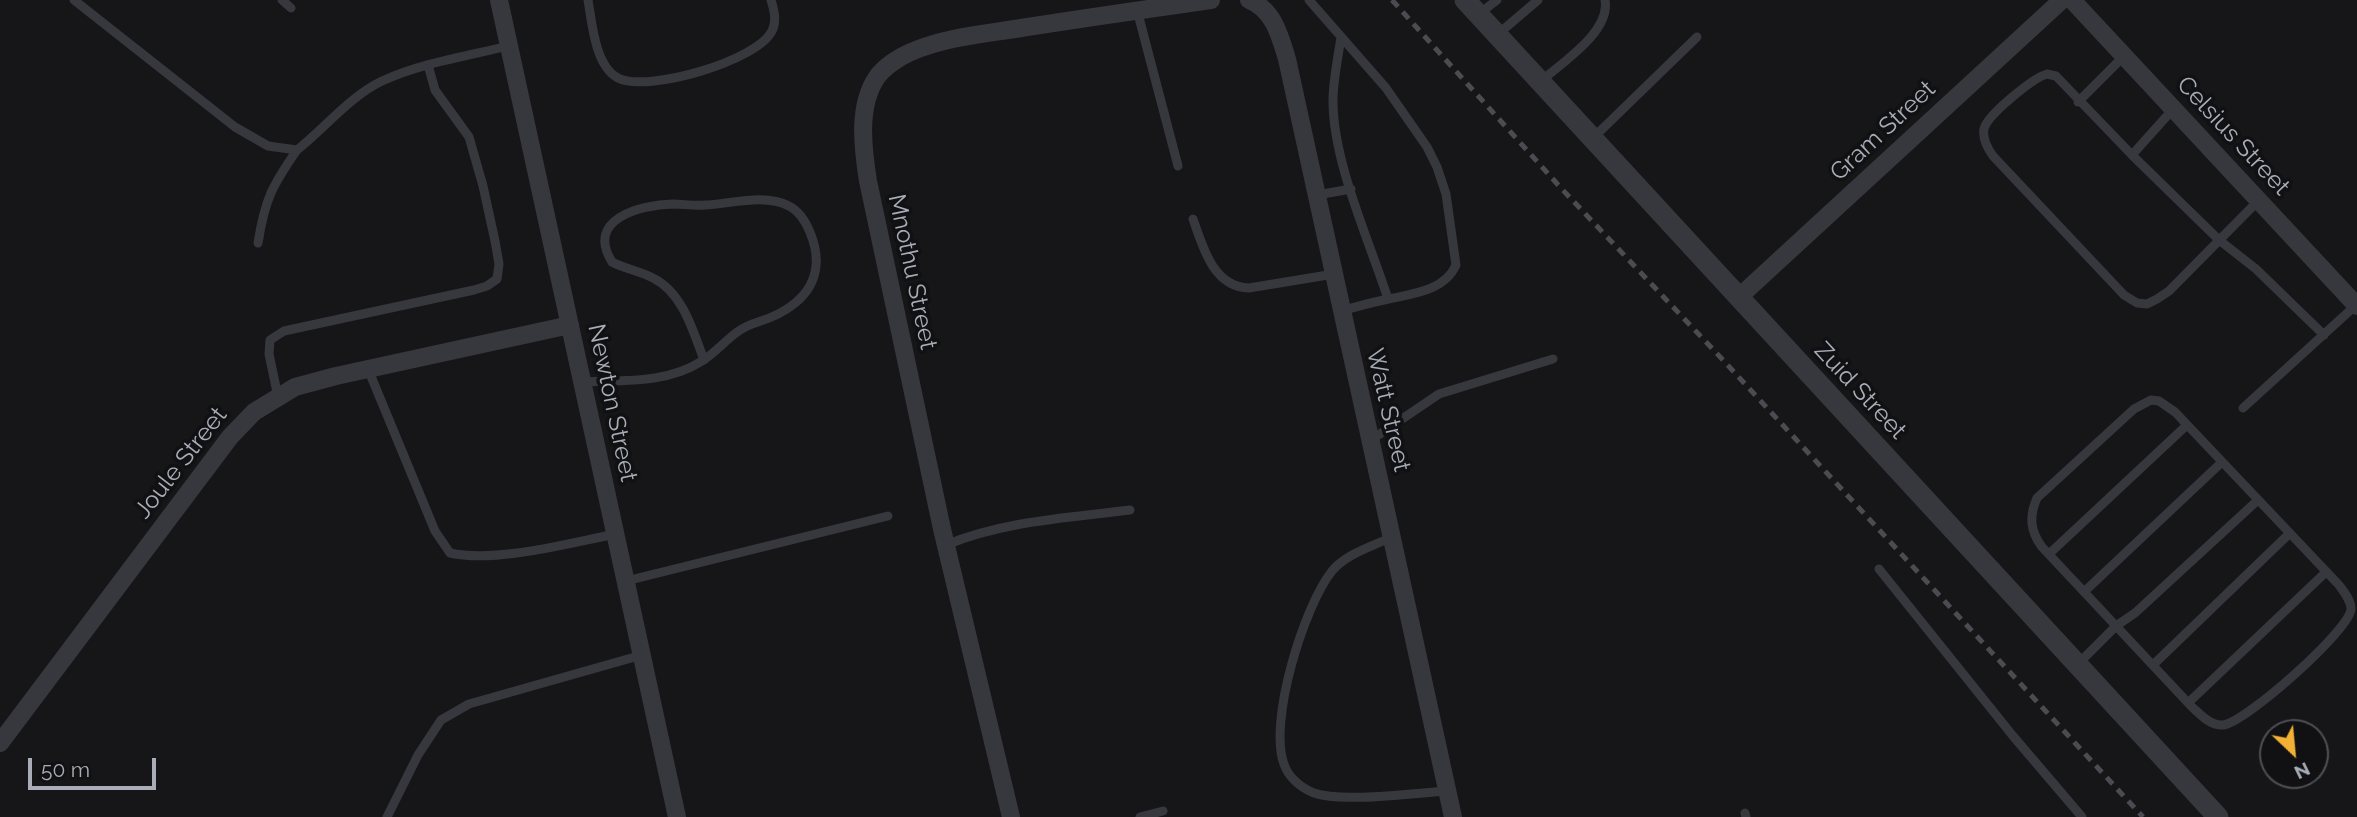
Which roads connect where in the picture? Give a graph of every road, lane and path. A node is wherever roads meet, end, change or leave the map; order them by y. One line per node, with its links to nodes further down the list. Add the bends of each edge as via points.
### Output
1 (75, 0): 27 (lane, via 235,127 268,146)
2 (282, 0): 15 (lane)
3 (499, 0): 20 (street, Newton Street)
4 (588, 0): 5 (lane, via 594,38 610,70 618,78 649,82 695,73 761,44 772,30)
5 (771, 0)
6 (1211, 0): 16 (street, Mnothu Street)
7 (1250, 0): 31 (street, Watt Street, via 1264,8 1278,31)
8 (1309, 0): 18 (lane)
9 (1497, 0): 14 (lane)
10 (1538, 0): 17 (lane)
11 (1605, 0): 23 (lane, via 1604,18 1594,34)
12 (2062, 0): 37 (street, Gram Street)
13 (2072, 0): 21 (street, Celsius Street)
14 (1471, 7): 17 (street, Zuid Street)
15 (291, 8)
16 (1138, 10): 29 (lane); 58 (street, Mnothu Street, via 943,41 893,63 871,87 863,135 868,181)
17 (1497, 36): 23 (street, Zuid Street)
18 (1341, 37): 30 (lane, via 1333,105); 38 (lane, via 1387,88 1427,148 1446,194 1456,265 1452,274 1440,284)
19 (1697, 37): 26 (lane)
20 (509, 46): 22 (lane); 41 (street, Newton Street)
21 (2124, 56): 24 (lane); 25 (street, Celsius Street)
22 (428, 65): 27 (lane, via 381,81 347,104); 47 (lane, via 435,90 469,137 495,242 497,279 474,290 284,331 270,340)
23 (1540, 82): 26 (street, Zuid Street)
24 (2078, 102): 28 (lane); 34 (lane, via 2056,76 2039,76 1988,120 1984,137 1993,156 2124,295 2137,303 2157,299)
25 (2174, 108): 28 (lane); 32 (street, Celsius Street)
26 (1592, 139): 37 (street, Zuid Street)
27 (297, 150): 35 (lane, via 273,185)
28 (2132, 155): 34 (lane)
29 (1178, 166)
30 (1351, 189): 31 (lane); 38 (lane)
31 (1317, 195): 36 (street, Watt Street)
32 (2259, 200): 34 (lane); 39 (street, Celsius Street)
33 (1193, 219): 36 (lane, via 1215,270 1237,288)
34 (2219, 240): 42 (lane, via 2265,276)
35 (258, 243)
36 (1334, 274): 40 (street, Watt Street)
37 (1738, 298): 66 (street, Zuid Street)
38 (1388, 299): 40 (lane)
39 (2356, 305): 42 (lane)
40 (1341, 310): 50 (street, Watt Street)
41 (570, 325): 45 (street, Joule Street); 46 (street, Newton Street)
42 (2324, 335): 48 (lane)
43 (1553, 359): 50 (lane, via 1439,394)
44 (704, 360): 44 (lane, via 742,327 796,303 811,284 817,261 814,245 792,207 759,201 663,205 616,219 609,226 605,235 612,262 662,282 674,294); 46 (lane, via 666,377)
45 (368, 369): 47 (street, Joule Street, via 295,387); 56 (lane, via 435,531 450,553 493,556)
46 (583, 382): 56 (street, Newton Street)
47 (278, 397): 69 (street, Joule Street, via 254,412 230,437)
48 (2243, 408)
49 (2188, 425): 51 (lane); 59 (lane); 59 (lane, via 2159,401 2140,404 2037,498 2032,528)
50 (1371, 440): 57 (street, Watt Street)
51 (2222, 462): 52 (lane); 63 (lane)
52 (2258, 500): 55 (lane); 64 (lane)
53 (1130, 510): 58 (lane, via 1017,524)
54 (888, 516): 62 (lane)
55 (2290, 533): 61 (lane); 67 (lane)
56 (616, 534): 62 (street, Newton Street)
57 (1392, 537): 70 (street, Watt Street); 70 (lane, via 1334,569 1309,610 1284,699 1279,741 1284,766 1295,782 1313,793 1340,797)
58 (946, 545): 74 (street, Mnothu Street)
59 (2049, 554): 63 (lane)
60 (1880, 569): 77 (lane)
61 (2326, 572): 68 (lane); 68 (lane, via 2351,608 2333,637 2234,722 2209,722)
62 (626, 581): 65 (street, Newton Street)
63 (2085, 591): 64 (lane)
64 (2116, 626): 66 (lane); 67 (lane)
65 (642, 655): 72 (lane, via 469,704 441,720); 73 (street, Newton Street)
66 (2077, 665): 78 (street, Zuid Street)
67 (2153, 665): 68 (lane)
68 (2188, 703)
69 (0, 743)
70 (1447, 791): 76 (street, Watt Street)
71 (1163, 811): 75 (lane)
72 (387, 817)
73 (677, 817)
74 (1011, 817)
75 (1140, 817)
76 (1453, 817)
77 (2081, 817)
78 (2218, 817)

